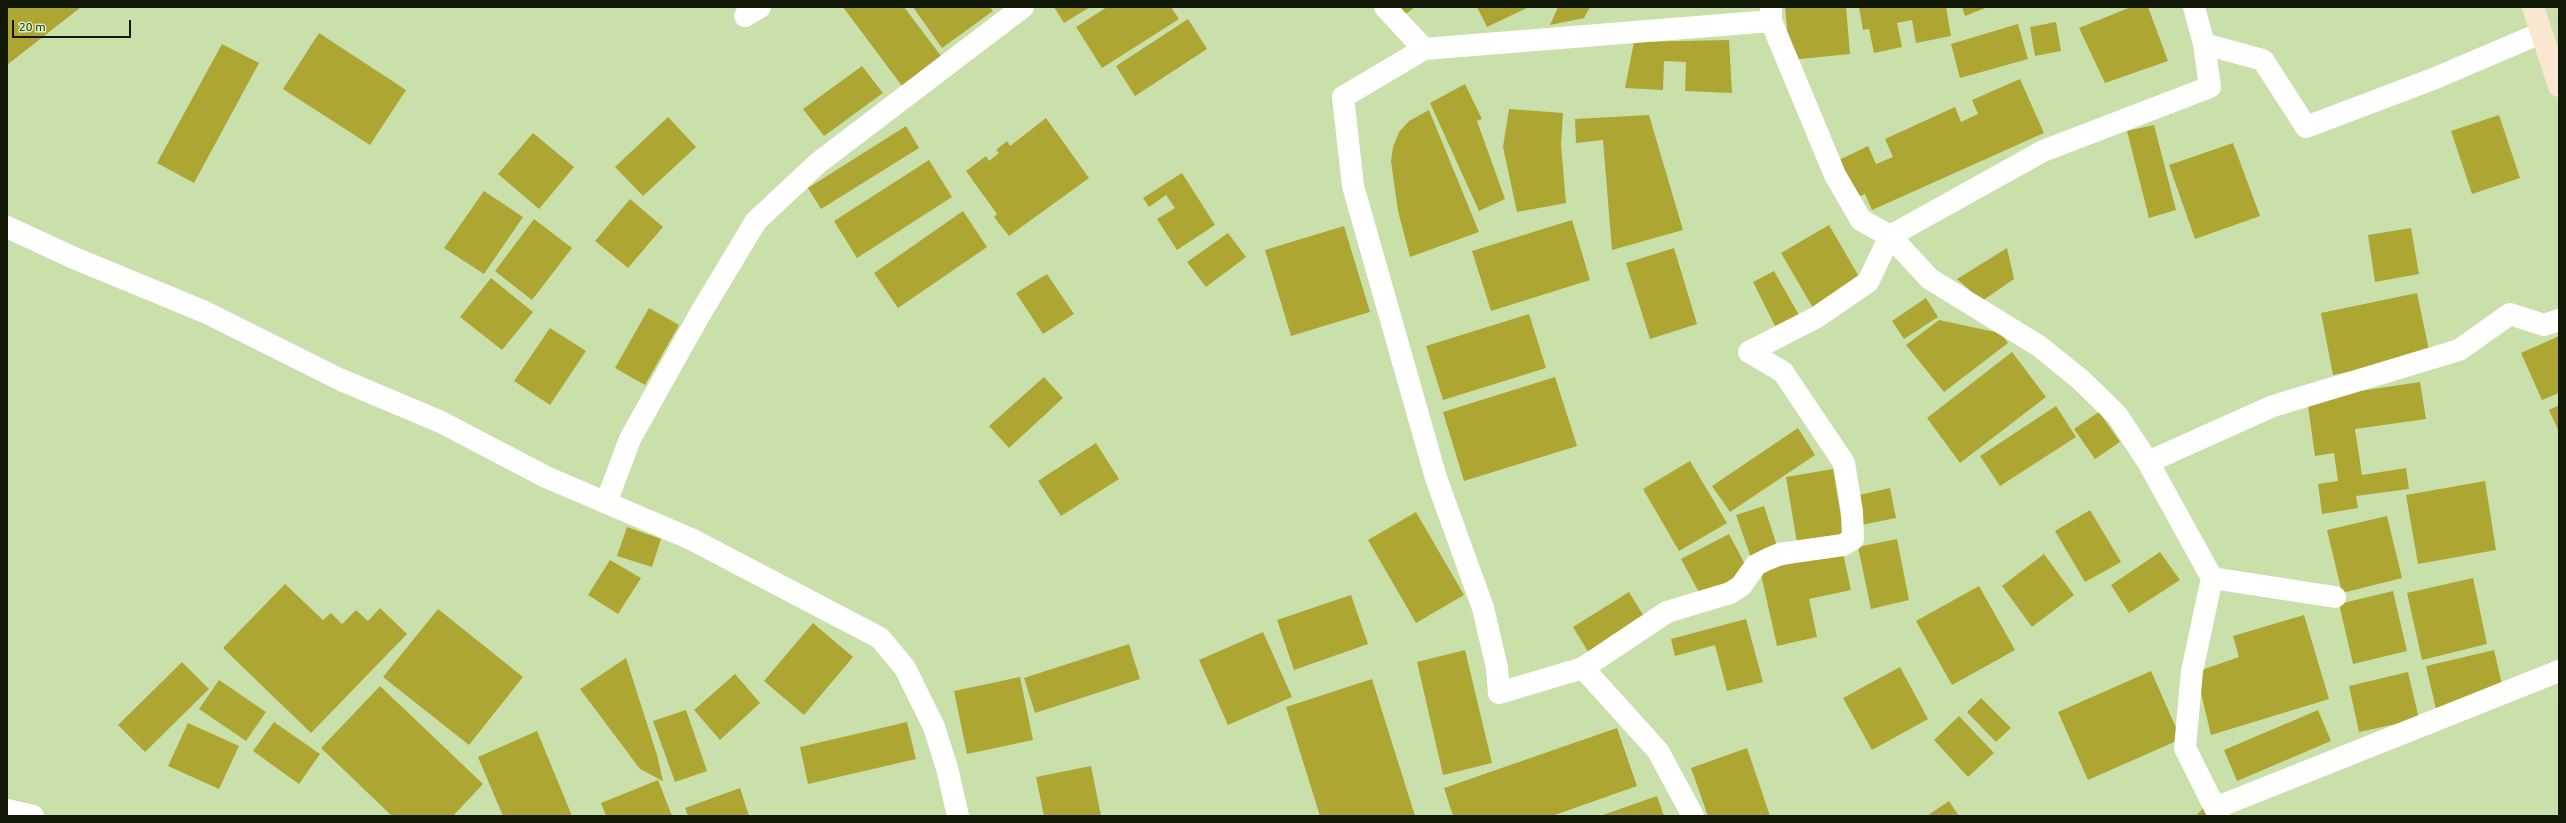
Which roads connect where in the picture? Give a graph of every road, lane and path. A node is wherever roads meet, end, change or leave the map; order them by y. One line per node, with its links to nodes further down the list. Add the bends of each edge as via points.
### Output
1 (1385, 7): 8 (street)
2 (2194, 7): 7 (street)
3 (2533, 7): 6 (main road)
4 (1023, 8): 14 (street, via 818,163 756,221 630,439)
5 (1771, 14): 8 (street); 11 (street, via 1835,175 1861,220)
6 (2541, 33): 7 (street, via 2433,79 2306,127 2263,60); 9 (main road)
7 (2204, 44): 11 (street, via 2210,87 2043,151)
8 (1424, 49): 17 (street, via 1343,97 1353,186 1436,478 1483,608 1497,668 1499,693)
9 (2559, 86)
10 (7, 227): 14 (street, via 74,258 205,312 339,379 442,422 546,477)
11 (1890, 236): 13 (street, via 1930,279 2039,346 2081,380 2117,415); 17 (street, via 1868,282 1817,317 1749,352 1783,372 1844,463 1852,512 1853,539 1843,545 1780,554 1768,559 1756,565 1745,582 1730,593 1667,612)
12 (2559, 320): 13 (street, via 2544,325 2510,314 2459,350 2273,406)
13 (2148, 462): 15 (street)
14 (606, 503): 22 (street, via 691,539 880,638 905,668 934,727)
15 (2212, 578): 16 (street); 20 (street, via 2192,671 2185,748)
16 (2335, 597)
17 (1583, 668): 23 (street, via 1658,751)
18 (2559, 671): 20 (street)
19 (7, 810): 21 (street)
20 (2217, 812)
21 (33, 816)
22 (958, 816)
23 (1693, 816)

